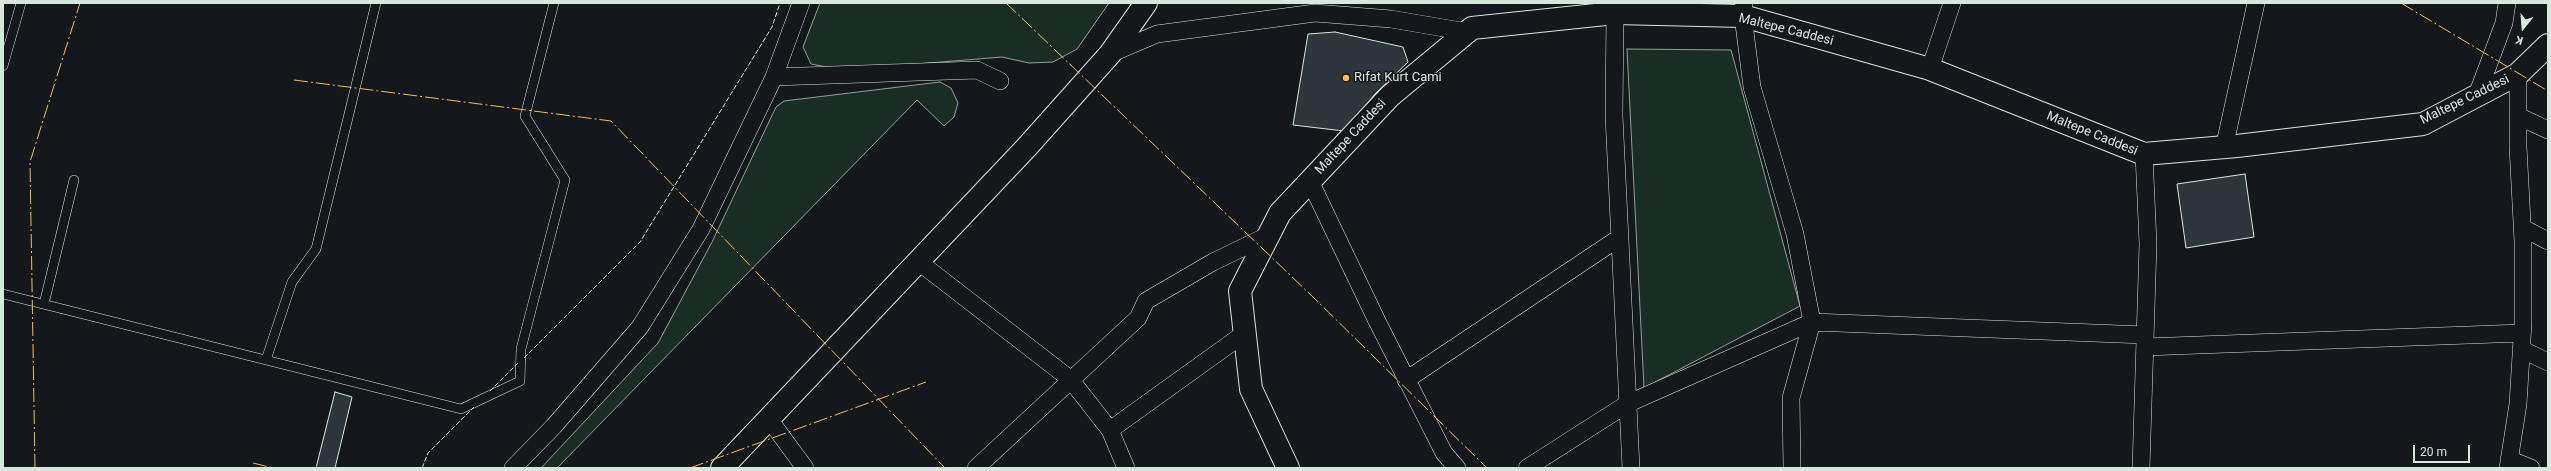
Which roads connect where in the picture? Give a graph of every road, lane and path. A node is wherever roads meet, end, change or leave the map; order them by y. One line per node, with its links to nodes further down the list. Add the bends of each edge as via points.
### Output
1 (21, 3): 14 (lane)
2 (376, 3): 37 (lane, via 316,249 292,282)
3 (554, 3): 37 (lane, via 525,116 565,180 521,349 520,381 461,409)
4 (801, 3): 17 (street)
5 (1146, 3): 13 (street)
6 (1952, 3): 15 (street)
7 (2256, 3): 22 (street)
8 (2507, 3): 19 (street, via 2504,24)
9 (1617, 8): 10 (street, Maltepe Caddesi); 11 (street, Maltepe Caddesi, via 1472,28); 28 (street, via 1614,116)
10 (1743, 10): 15 (street, Maltepe Caddesi); 33 (street, via 1752,87 1795,234)
11 (1468, 32): 13 (street, via 1391,19 1315,13 1157,34); 25 (street, Maltepe Caddesi, via 1390,96)
12 (2548, 45): 16 (street, Maltepe Caddesi)
13 (1110, 54): 30 (street)
14 (3, 66)
15 (1930, 69): 23 (street, Maltepe Caddesi)
16 (2518, 74): 19 (street, Maltepe Caddesi); 20 (street)
17 (774, 77): 18 (street, via 977,70); 45 (street, via 700,229 640,327 554,426)
18 (1000, 81)
19 (2477, 95): 22 (street, Maltepe Caddesi, via 2423,124)
20 (2518, 116): 21 (street); 26 (street)
21 (2548, 130)
22 (2224, 148): 23 (street, Maltepe Caddesi)
23 (2144, 154): 35 (street, via 2148,244)
24 (74, 180): 32 (lane)
25 (1310, 181): 27 (street, Maltepe Caddesi, via 1280,213); 40 (street)
26 (2523, 228): 29 (street); 36 (street)
27 (1269, 235): 34 (street, Maltepe Caddesi, via 1240,291); 39 (street, via 1213,262 1146,301 1138,318)
28 (1619, 238): 40 (street); 41 (street)
29 (2548, 241)
30 (919, 262): 39 (street); 42 (street)
31 (3, 294): 32 (lane)
32 (44, 304): 37 (lane)
33 (1812, 322): 35 (street); 41 (street); 54 (street, via 1791,398)
34 (1245, 333): 43 (street); 50 (street, Maltepe Caddesi, via 1251,389)
35 (2145, 341): 36 (street); 55 (street)
36 (2522, 341): 38 (street); 44 (street, via 2518,404)
37 (266, 360)
38 (2548, 362)
39 (1070, 379): 43 (street); 48 (street)
40 (1406, 380): 51 (street, via 1444,453)
41 (1627, 404): 52 (street); 53 (street)
42 (770, 419): 46 (street); 47 (street)
43 (1110, 430): 49 (street)
44 (2509, 464): 56 (street)
45 (513, 468)
46 (722, 468)
47 (805, 468)
48 (976, 468)
49 (1126, 468)
50 (1288, 468)
51 (1457, 468)
52 (1527, 468)
53 (1631, 468)
54 (1792, 468)
55 (2142, 468)
56 (2531, 468)

